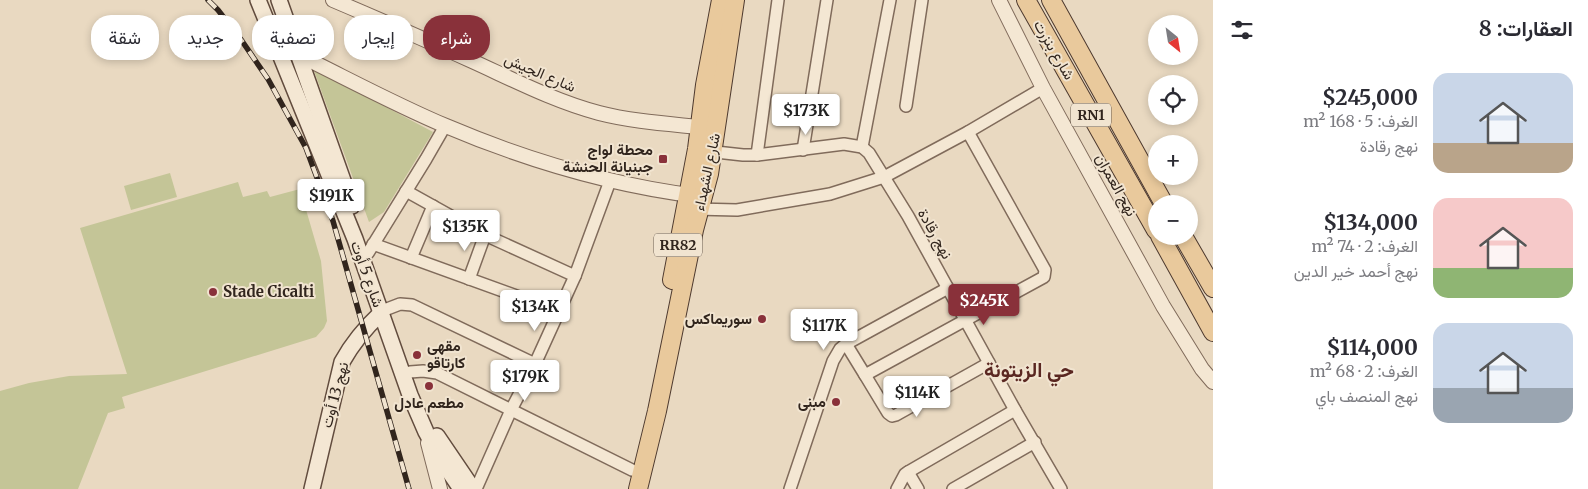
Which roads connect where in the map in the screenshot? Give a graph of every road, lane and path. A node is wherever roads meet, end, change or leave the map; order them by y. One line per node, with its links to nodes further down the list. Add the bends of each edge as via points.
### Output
1 (258, 0): 41 (main road, شارع 5 أوت)
2 (279, 0): 13 (main road, شارع 5 أوت)
3 (333, 0): 19 (street, شارع الجيش, via 564,102 635,120)
4 (721, 0): 19 (main road, شارع الشهداء / RR82)
5 (735, 0): 19 (main road, شارع الشهداء / RR82)
6 (778, 0): 24 (street)
7 (828, 0): 23 (street)
8 (890, 0): 21 (street)
9 (922, 0): 17 (street)
10 (999, 0): 16 (street, نهج العمران)
11 (1026, 0): 31 (main road, شارع بنزرت / RN1)
12 (1051, 0): 28 (main road, شارع بنزرت / RN1)
13 (284, 15)
14 (300, 60): 35 (main road, شارع 5 أوت)
15 (307, 60): 18 (street)
16 (1043, 88): 20 (street); 50 (street, نهج العمران, via 1182,338)
17 (906, 106)
18 (445, 126): 26 (street, via 544,163); 27 (street)
19 (708, 128): 22 (main road, شارع الشهداء / RR82)
20 (968, 132): 25 (street); 43 (street, via 1046,274 1036,283)
21 (862, 147): 23 (street, via 844,144); 25 (street, نهج رقادة, via 875,160)
22 (705, 150): 24 (street); 29 (main road, شارع الشهداء / RR82)
23 (803, 150): 24 (street)
24 (757, 155)
25 (884, 177): 29 (street, via 830,194 737,210); 39 (street, نهج رقادة)
26 (610, 181): 29 (street); 37 (street)
27 (406, 191): 30 (street); 35 (street)
28 (1159, 195)
29 (694, 202): 56 (main road, شارع الشهداء / RR82, via 694,230 658,412)
30 (433, 206): 32 (street); 36 (street)
31 (1148, 216)
32 (485, 235): 37 (street); 38 (street)
33 (1165, 245): 44 (main road)
34 (1187, 245): 40 (main road)
35 (370, 248): 36 (street); 41 (main road, شارع 5 أوت)
36 (411, 258): 38 (street)
37 (575, 276): 42 (street)
38 (470, 279): 42 (street)
39 (948, 288): 43 (street, نهج رقادة); 45 (street)
40 (1213, 288)
41 (384, 311): 47 (street, via 400,304 412,305); 48 (main road, شارع 5 أوت); 53 (main road, شارع 5 أوت, via 410,394); 57 (main road, نهج 13 أوت, via 364,329 342,362)
42 (558, 311): 47 (street)
43 (966, 320): 46 (street, نهج رقادة); 49 (street)
44 (1213, 332)
45 (846, 344): 49 (street); 62 (street, via 833,361)
46 (989, 363): 49 (street, via 892,416); 52 (street, نهج رقادة)
47 (535, 364): 51 (street)
48 (410, 372): 51 (street, via 437,373); 60 (main road, شارع 5 أوت, via 434,431)
49 (865, 375)
50 (1213, 382)
51 (511, 410): 56 (street); 60 (street)
52 (1015, 410): 54 (street, نهج رقادة); 55 (street)
53 (426, 432): 58 (street); 59 (main road, شارع 5 أوت)
54 (1035, 442): 65 (street); 66 (street, نهج رقادة)
55 (908, 472): 63 (street); 64 (street)
56 (638, 477): 61 (main road, شارع الشهداء / RR82)
57 (312, 489)
58 (440, 489)
59 (461, 489)
60 (474, 489)
61 (627, 489)
62 (790, 489)
63 (897, 489)
64 (918, 489)
65 (953, 489)
66 (1061, 489)

